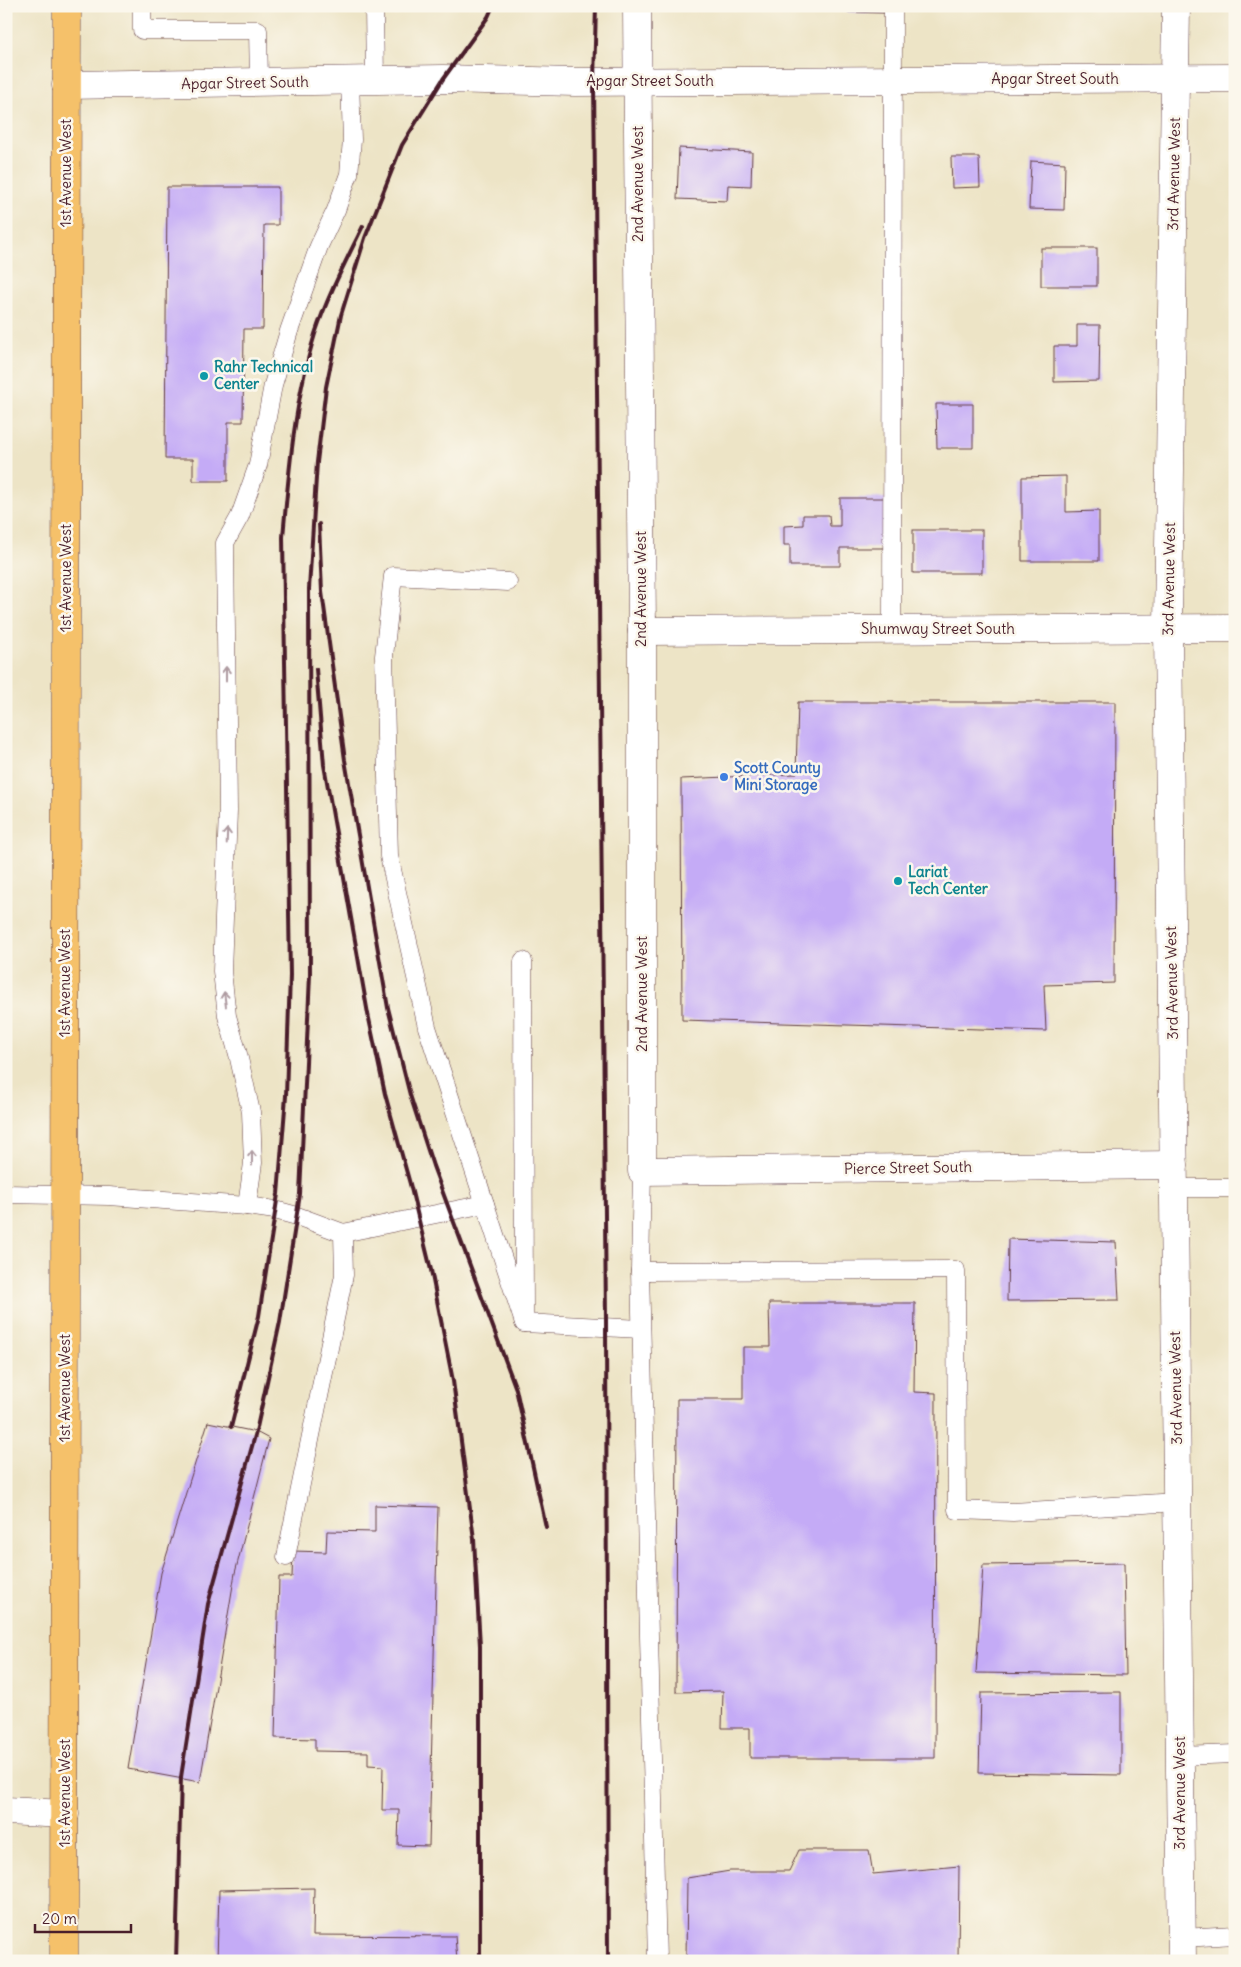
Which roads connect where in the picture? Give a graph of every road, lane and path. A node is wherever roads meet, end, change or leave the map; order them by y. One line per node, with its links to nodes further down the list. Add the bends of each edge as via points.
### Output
1 (67, 6): 13 (main road, 1st Avenue West)
2 (142, 6): 12 (lane, via 142,30 258,30)
3 (374, 6): 10 (lane)
4 (638, 6): 11 (street, 2nd Avenue West)
5 (893, 6): 9 (lane)
6 (1176, 6): 7 (street, 3rd Avenue West)
7 (1175, 78): 8 (street, Apgar Street South); 9 (street, Apgar Street South); 15 (street, 3rd Avenue West)
8 (1235, 78)
9 (893, 80): 11 (street, Apgar Street South); 17 (lane)
10 (362, 81): 11 (street, Apgar Street South); 12 (street, Apgar Street South); 26 (lane, one-way to 10, via 253,1163 251,1112 228,1016 222,971 228,811 225,543 240,516 258,465 273,385 289,330 349,174)
11 (637, 81): 18 (street, 2nd Avenue West)
12 (259, 82): 13 (street, Apgar Street South)
13 (66, 85): 24 (main road, 1st Avenue West)
14 (508, 582): 25 (lane, via 393,576 384,656 389,856 427,1027)
15 (1168, 628): 16 (street, Shumway Street South); 17 (street, Shumway Street South); 21 (street, 3rd Avenue West)
16 (1235, 628)
17 (892, 630): 18 (street, Shumway Street South)
18 (642, 631): 20 (street, 2nd Avenue West)
19 (523, 961): 29 (lane)
20 (642, 1171): 21 (street, Pierce Street South); 28 (lane)
21 (1174, 1176): 22 (lane); 31 (street, 3rd Avenue West)
22 (1235, 1188)
23 (6, 1194): 24 (lane)
24 (65, 1195): 26 (lane); 36 (main road, 1st Avenue West)
25 (485, 1204): 27 (lane); 29 (lane)
26 (247, 1206): 27 (lane, via 276,1210)
27 (343, 1233): 32 (lane, via 344,1275)
28 (640, 1271): 30 (lane); 31 (lane, via 956,1270 957,1510 1012,1512)
29 (524, 1323): 30 (lane)
30 (641, 1330): 40 (lane)
31 (1177, 1502): 34 (street, 3rd Avenue West)
32 (286, 1557)
33 (1235, 1754): 34 (lane)
34 (1180, 1756): 38 (street, 3rd Avenue West)
35 (6, 1810): 36 (street)
36 (65, 1814): 39 (main road, 1st Avenue West)
37 (1235, 1935): 38 (lane)
38 (1182, 1950)
39 (64, 1961)
40 (657, 1961)

